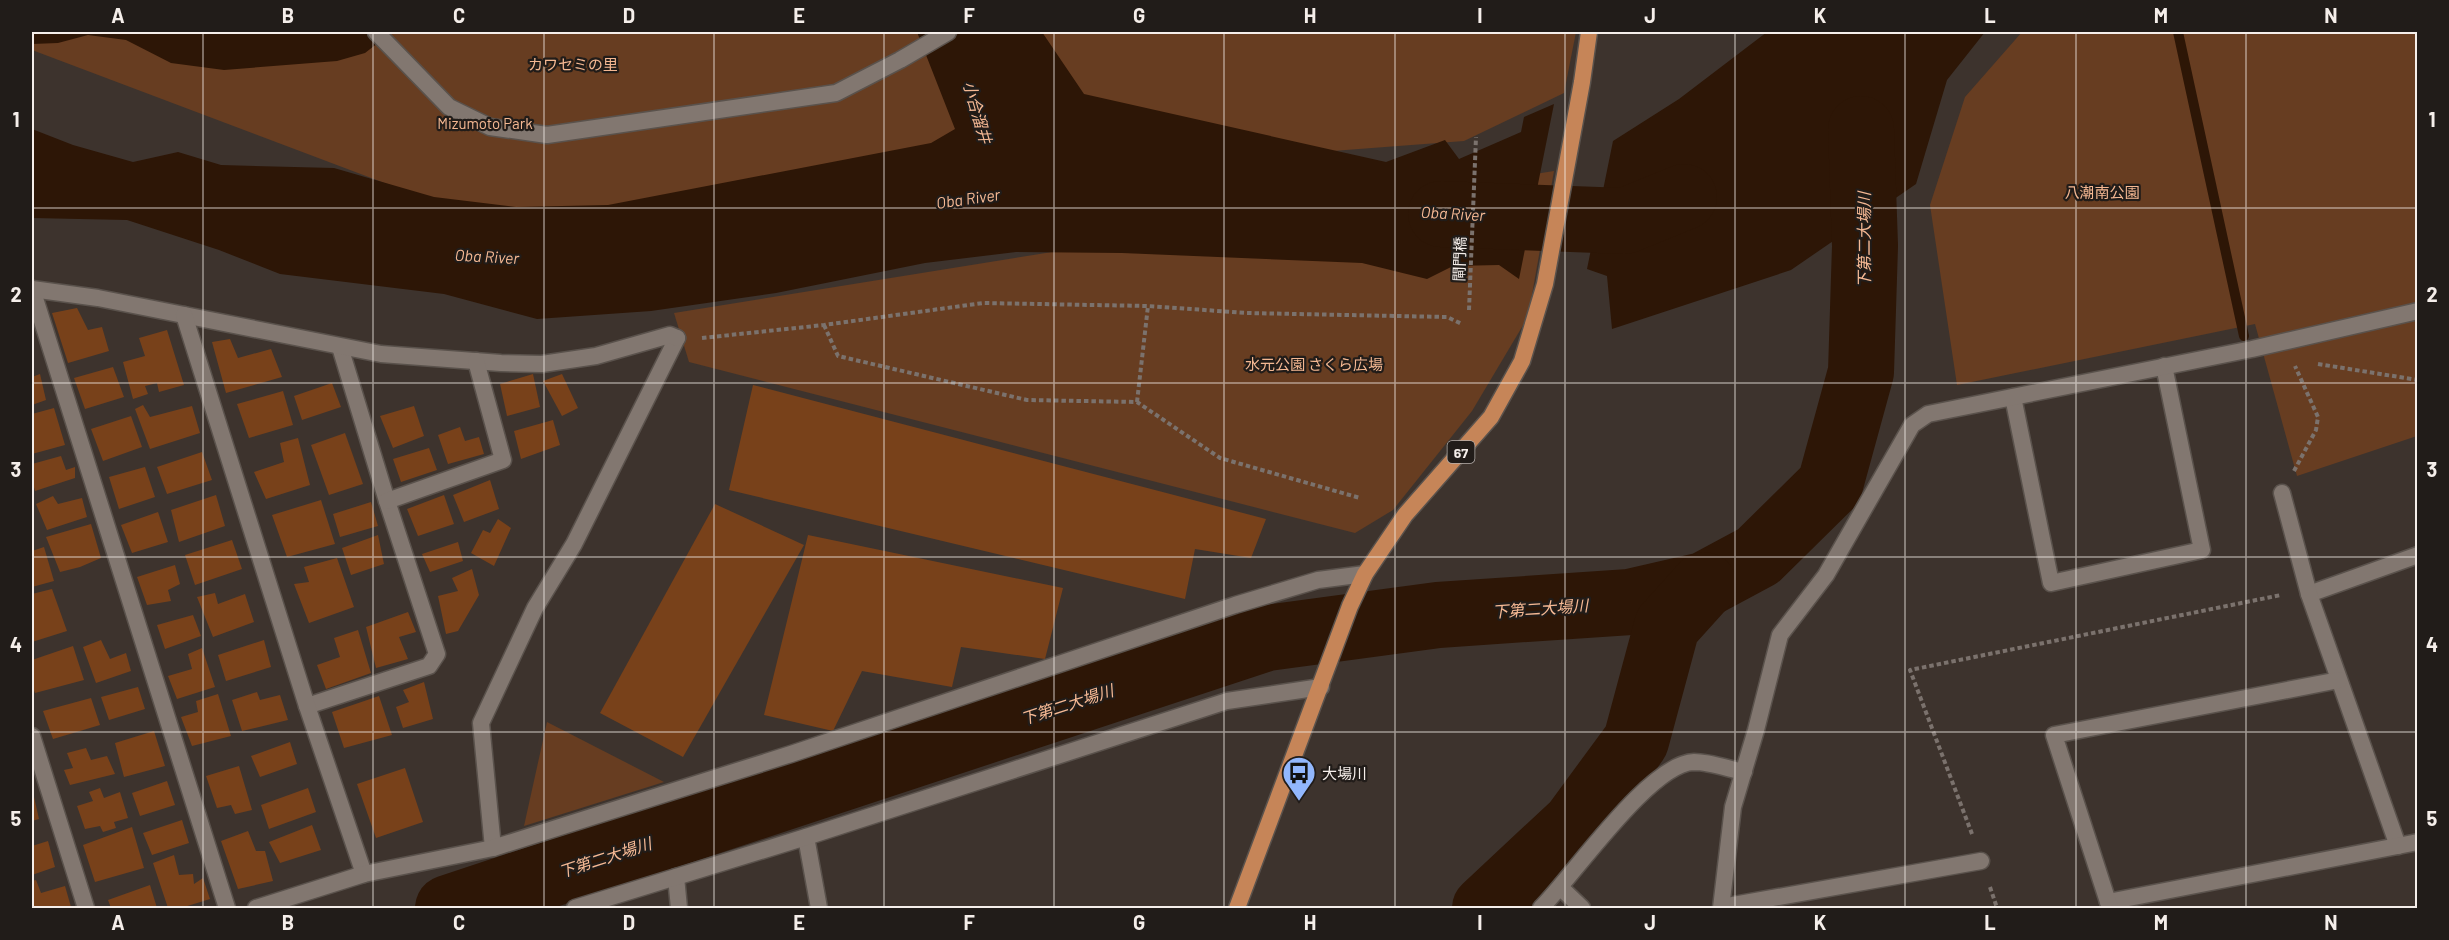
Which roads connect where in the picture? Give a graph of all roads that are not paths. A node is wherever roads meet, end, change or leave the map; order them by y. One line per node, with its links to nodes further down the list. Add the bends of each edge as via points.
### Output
1 (948, 32): 3 (street, via 836,93 547,135 490,127 449,107)
2 (1589, 32): 14 (main road, 67, via 1545,284 1522,361 1491,417 1405,515)
3 (381, 37)
4 (32, 289): 6 (street); 32 (street)
5 (2418, 311): 9 (street)
6 (184, 315): 7 (street); 18 (street)
7 (340, 347): 8 (street); 12 (street)
8 (476, 361): 12 (street, via 503,460); 24 (street, via 542,364 596,356 670,335 677,338 574,544 535,608 481,723)
9 (2164, 366): 10 (street); 10 (street, via 2202,550 2051,583)
10 (2013, 397): 20 (street, via 1928,414 1912,425 1826,575 1780,635)
11 (2282, 493): 15 (street)
12 (387, 501): 18 (street, via 437,654 429,666)
13 (2418, 555): 15 (street)
14 (1365, 574): 17 (main road, 67); 24 (street, via 1318,580 1235,605 791,754)
15 (2308, 590): 16 (street)
16 (2339, 680): 23 (street); 29 (street, via 2054,735)
17 (1322, 684): 21 (street, via 1227,701); 37 (main road, 67)
18 (307, 706): 26 (street)
19 (32, 736): 31 (street)
20 (1744, 772): 28 (street, via 1693,762 1664,774 1631,801); 30 (street, via 1733,807)
21 (806, 837): 27 (street); 36 (street)
22 (2418, 842): 23 (street)
23 (2398, 846): 29 (street)
24 (492, 848): 26 (street)
25 (1981, 861): 30 (street)
26 (364, 874): 33 (street)
27 (676, 877): 34 (street); 35 (street)
28 (1561, 888): 38 (street); 39 (street)
29 (2109, 905)
30 (1721, 908)
31 (86, 909)
32 (227, 909)
33 (256, 909)
34 (575, 909)
35 (679, 909)
36 (819, 909)
37 (1237, 909)
38 (1541, 909)
39 (1582, 909)

